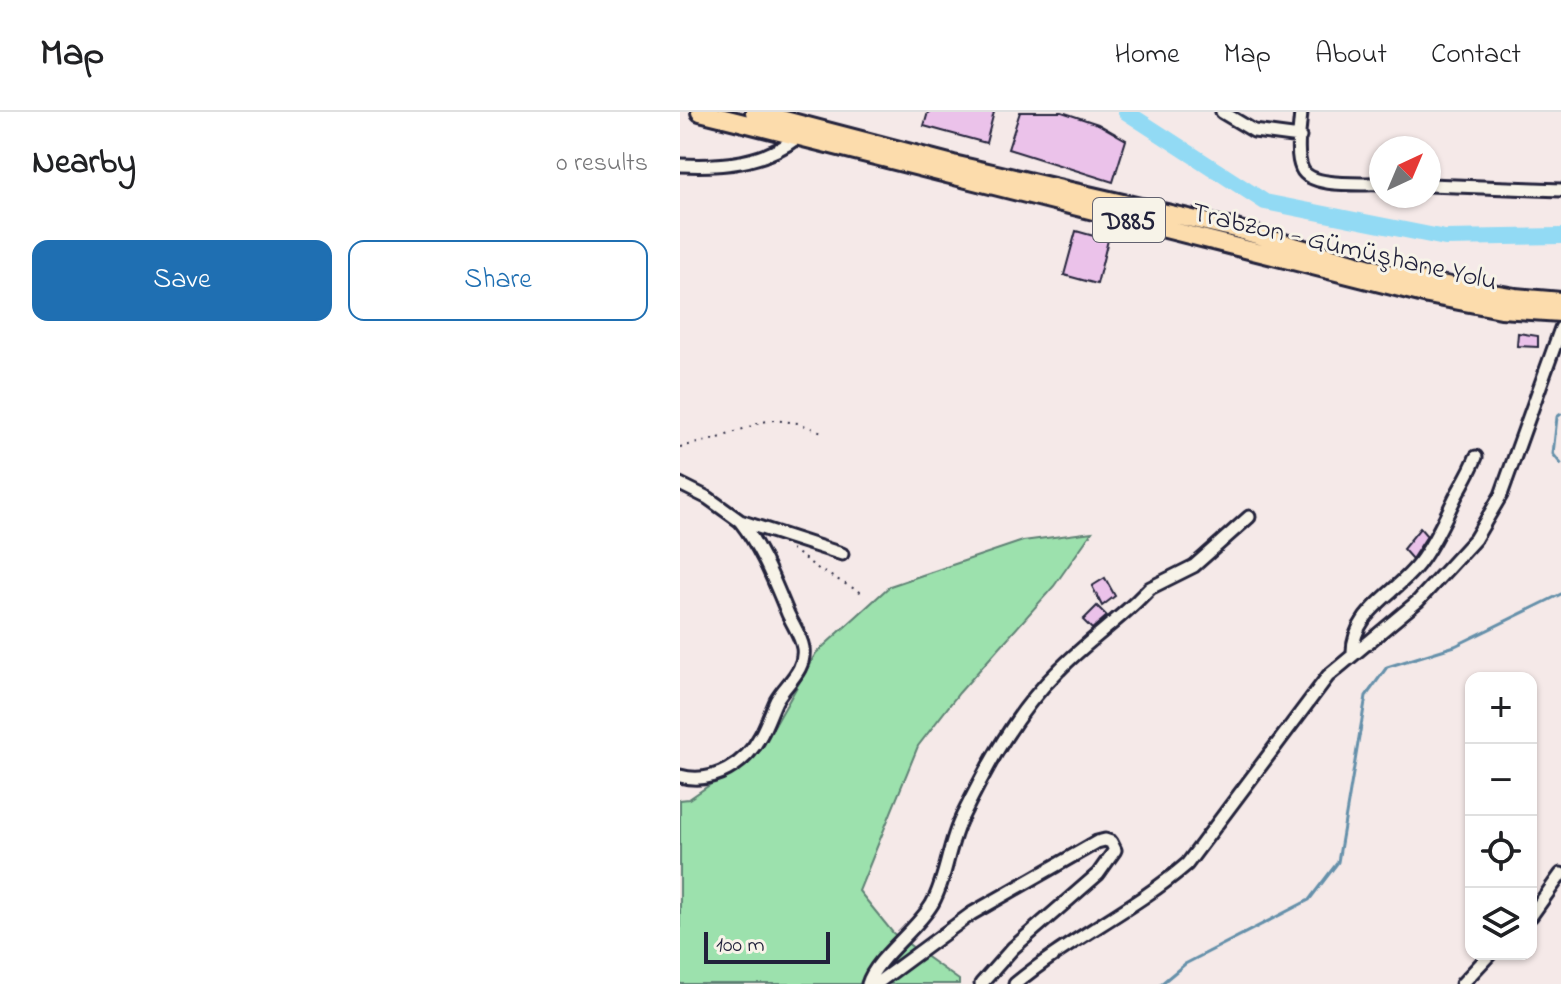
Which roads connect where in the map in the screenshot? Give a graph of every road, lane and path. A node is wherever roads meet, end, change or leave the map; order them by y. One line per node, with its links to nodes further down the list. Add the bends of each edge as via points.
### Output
1 (700, 112): 5 (highway, Trabzon - Gümüşhane Yolu / D885)
2 (754, 112): 11 (highway, Trabzon - Gümüşhane Yolu / D885, via 1236,229 1405,278)
3 (1222, 112): 6 (street, via 1254,131)
4 (1301, 112): 6 (street)
5 (798, 137): 7 (street, via 755,159 720,166); 12 (highway, Trabzon - Gümüşhane Yolu / D885, via 1428,295 1501,309)
6 (1300, 137): 8 (street, via 1302,169 1312,180)
7 (680, 165)
8 (1369, 183)
9 (1441, 185): 10 (street)
10 (1561, 190)
11 (1561, 301)
12 (1561, 313)
13 (1561, 333): 23 (street, via 1501,495 1475,539 1418,601)
14 (822, 432): 15 (path, via 774,420)
15 (680, 447)
16 (1476, 457): 23 (street, via 1430,548 1363,621 1355,634)
17 (680, 484): 19 (street)
18 (1249, 517): 28 (street, via 1194,566 1144,592 1028,703 959,822 934,901)
19 (740, 521): 21 (street); 24 (street, via 758,544 801,639 802,663 740,762 697,780)
20 (782, 543): 22 (path)
21 (842, 554)
22 (862, 593)
23 (1353, 655): 31 (street, via 1328,676 1187,864)
24 (680, 776)
25 (1561, 874): 26 (street)
26 (1537, 908)
27 (1484, 960): 32 (street)
28 (868, 984)
29 (876, 984): 30 (street, via 1007,892 1097,842 1111,842 1115,850 1098,874 1013,948)
30 (981, 984)
31 (1015, 984)
32 (1462, 984)

